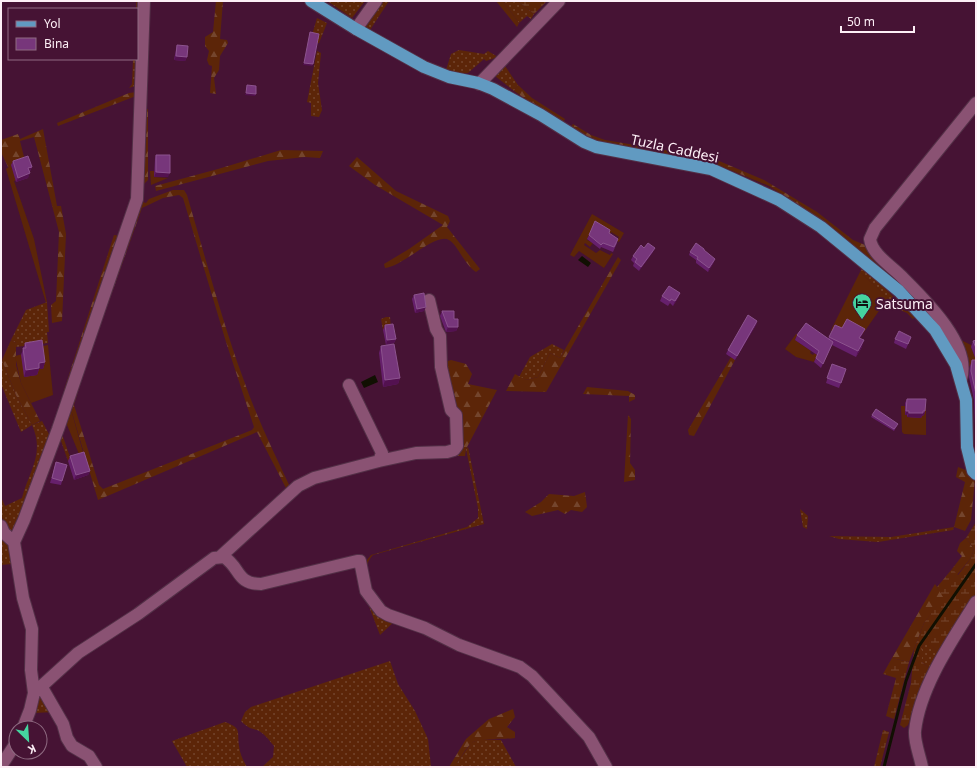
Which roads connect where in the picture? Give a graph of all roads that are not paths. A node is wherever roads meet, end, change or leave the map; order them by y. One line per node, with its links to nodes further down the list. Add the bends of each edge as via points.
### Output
1 (144, 1): 14 (street, via 137,199 58,429)
2 (311, 1): 5 (main road, Tuzla Caddesi)
3 (376, 1): 5 (street)
4 (559, 1): 6 (street)
5 (356, 29): 6 (main road, Tuzla Caddesi, via 424,67 449,77)
6 (480, 84): 9 (main road, Tuzla Caddesi, via 510,97 596,147 711,169 779,200 821,227 900,291 939,335)
7 (976, 103): 9 (street, via 875,228 870,239 873,249 945,324 962,359)
8 (429, 300): 11 (street, via 440,336 444,377 451,410 456,415 457,446 447,452 416,453)
9 (962, 379): 12 (main road, Tuzla Caddesi, via 966,400 967,447)
10 (349, 385): 11 (street, via 382,453)
11 (379, 461): 15 (street, via 314,478 298,486)
12 (975, 472)
13 (1, 526): 14 (street, via 4,533)
14 (14, 542): 17 (street, via 23,598 32,629 31,670)
15 (220, 557): 17 (street, via 214,558 138,614 78,653); 22 (street, via 230,560 241,577 251,584 261,584 353,560 360,561 366,591 381,611 520,667 532,676 589,737)
16 (976, 602): 23 (street, via 938,662 920,709 915,732)
17 (37, 690): 18 (street); 21 (street, via 44,691 72,746 90,756)
18 (26, 720)
19 (8, 755): 20 (street)
20 (1, 766)
21 (96, 767)
22 (606, 767)
23 (922, 767)

